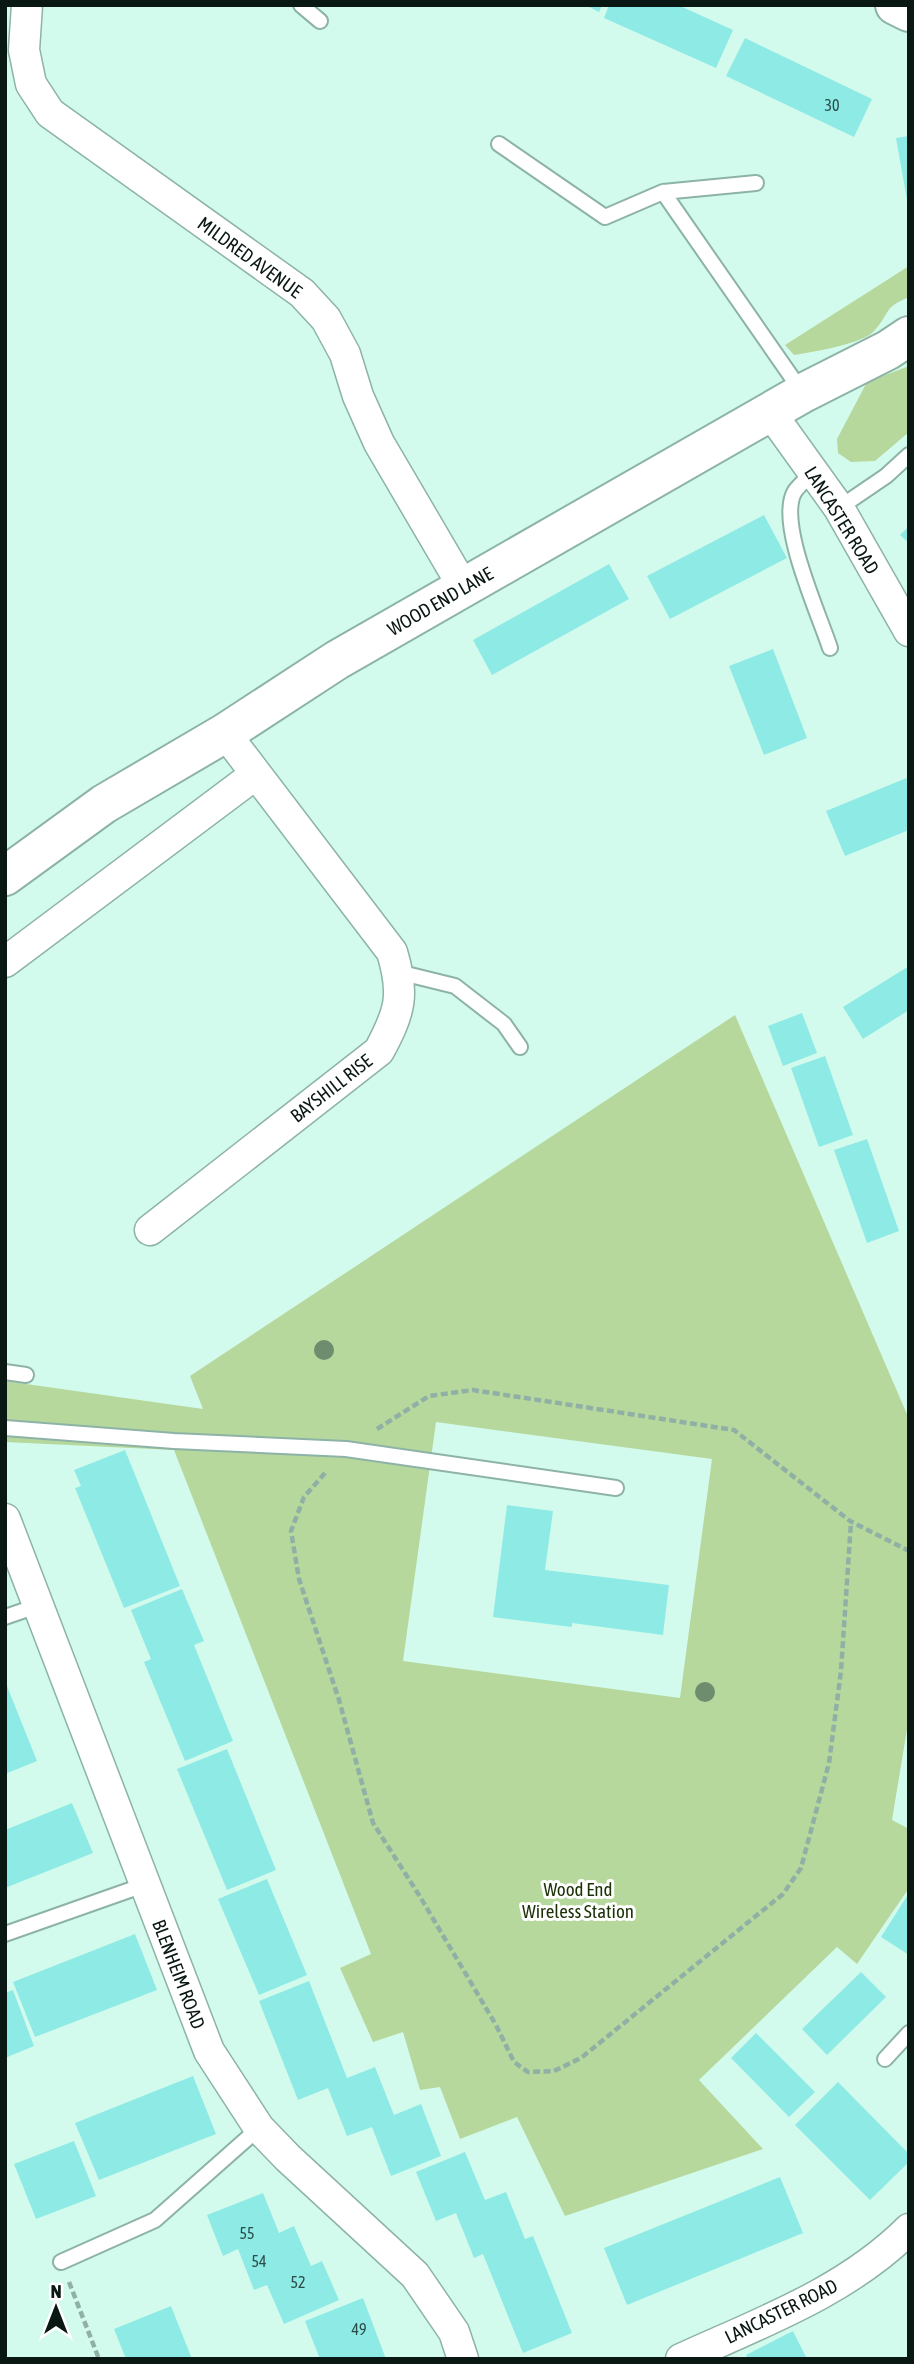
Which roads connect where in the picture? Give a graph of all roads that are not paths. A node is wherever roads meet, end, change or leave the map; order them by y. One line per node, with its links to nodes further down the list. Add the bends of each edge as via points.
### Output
1 (27, 5): 15 (street, MILDRED AVENUE, via 24,50 31,84 50,113 302,293 326,319 345,354 379,443)
2 (300, 5): 5 (lane)
3 (895, 5): 4 (street)
4 (909, 12)
5 (320, 21)
6 (499, 144): 8 (lane, via 605,217)
7 (756, 183): 8 (lane)
8 (663, 192): 10 (lane)
9 (902, 343): 10 (street, WOOD END LANE)
10 (803, 393): 11 (street, WOOD END LANE)
11 (770, 412): 13 (street, LANCASTER ROAD); 15 (street, WOOD END LANE)
12 (909, 455): 14 (lane)
13 (814, 472): 14 (street, LANCASTER ROAD); 17 (lane, via 794,493 789,520)
14 (839, 508): 16 (street, LANCASTER ROAD)
15 (464, 588): 18 (street, WOOD END LANE, via 337,660)
16 (909, 631)
17 (830, 648)
18 (225, 733): 19 (street, BAYSHILL RISE); 20 (street, WOOD END LANE, via 104,804)
19 (256, 774): 21 (street); 22 (street, BAYSHILL RISE, via 391,951)
20 (5, 876)
21 (5, 962)
22 (398, 972): 23 (lane, via 455,986 504,1024); 24 (street, BAYSHILL RISE, via 401,999 379,1051)
23 (520, 1046)
24 (150, 1230)
25 (5, 1372): 26 (lane)
26 (26, 1375)
27 (5, 1427): 28 (lane, via 346,1449)
28 (617, 1488)
29 (5, 1519): 30 (street, BLENHEIM ROAD)
30 (37, 1606): 31 (lane); 32 (street, BLENHEIM ROAD)
31 (5, 1618)
32 (144, 1885): 33 (lane); 36 (street, BLENHEIM ROAD, via 209,2051)
33 (5, 1934)
34 (909, 2033): 35 (lane)
35 (885, 2059)
36 (259, 2128): 38 (lane, via 155,2220); 39 (street, BLENHEIM ROAD, via 415,2275 454,2332)
37 (909, 2230): 40 (street, LANCASTER ROAD, via 822,2294)
38 (61, 2262)
39 (463, 2359)
40 (681, 2359)

